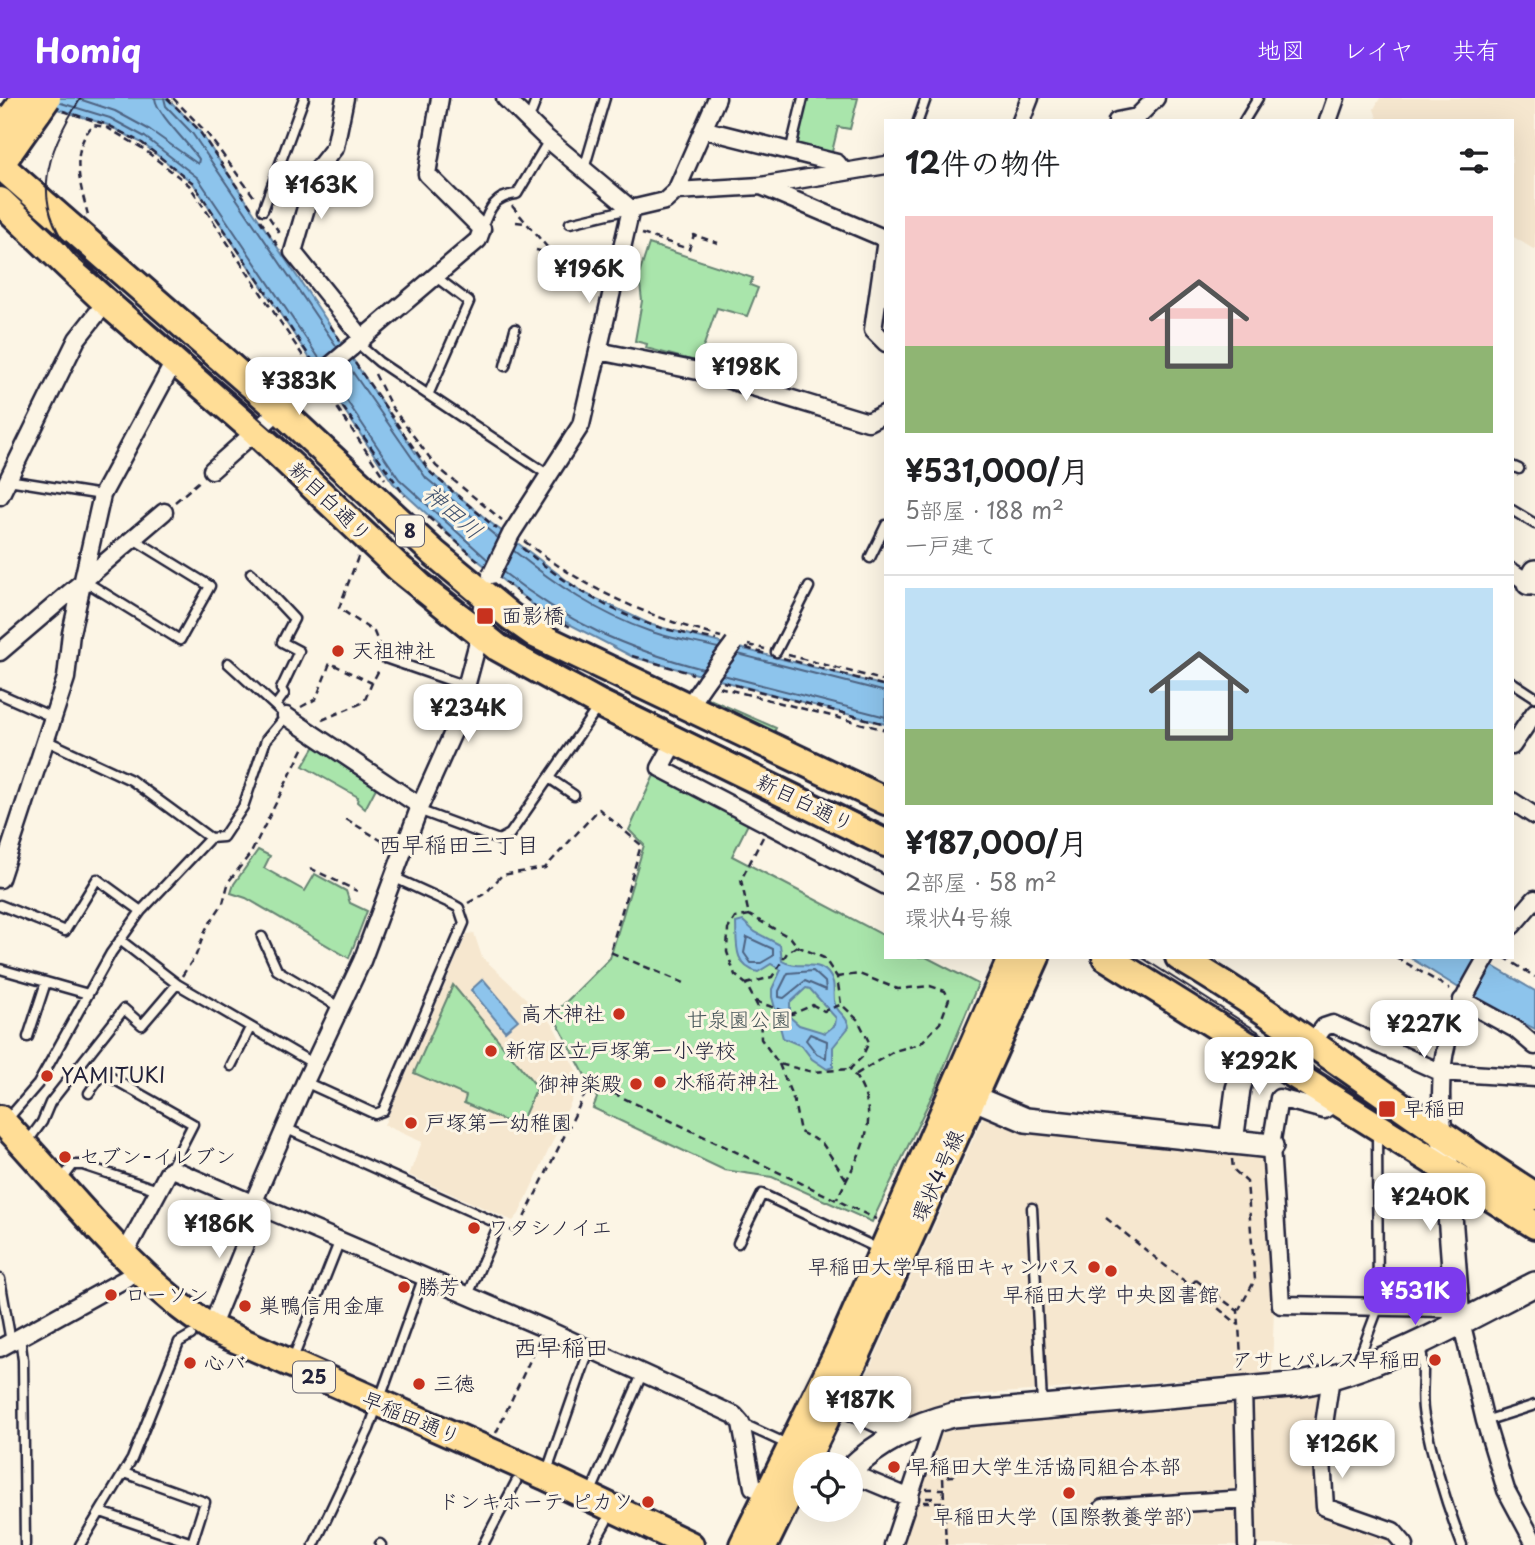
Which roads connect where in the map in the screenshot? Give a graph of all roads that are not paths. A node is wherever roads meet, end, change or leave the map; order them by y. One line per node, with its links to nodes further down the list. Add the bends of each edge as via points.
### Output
1 (304, 98): 33 (lane)
2 (345, 98): 42 (street, via 335,147 317,170 289,253)
3 (440, 98): 35 (street, via 427,174)
4 (505, 98): 20 (street)
5 (537, 98): 20 (lane)
6 (605, 98): 27 (lane)
7 (717, 98): 21 (street)
8 (803, 98): 24 (lane)
9 (926, 98): 15 (lane)
10 (1030, 98): 16 (street)
11 (1258, 98): 18 (lane)
12 (1336, 98): 19 (street)
13 (39, 104): 22 (main road); 25 (main road)
14 (1148, 110): 17 (street)
15 (919, 119)
16 (1022, 119)
17 (1127, 119)
18 (1245, 119)
19 (1329, 119)
20 (528, 121): 23 (street)
21 (706, 130): 24 (street); 30 (street)
22 (0, 133)
23 (549, 140): 27 (street); 35 (lane, via 517,194 491,205)
24 (790, 152): 28 (street, via 837,163)
25 (0, 165): 47 (main road, 新目白通り / 8)
26 (884, 165): 28 (street)
27 (584, 169): 32 (street)
28 (844, 172): 29 (street)
29 (761, 186): 30 (street); 36 (street)
30 (676, 191): 32 (street, via 665,201)
31 (0, 201): 39 (main road, 新目白通り / 8)
32 (631, 209): 34 (lane); 43 (street)
33 (263, 210)
34 (570, 223)
35 (482, 229): 38 (street, via 478,240)
36 (884, 239)
37 (884, 254): 41 (street, via 873,330)
38 (436, 276): 42 (street); 46 (lane, via 469,302)
39 (106, 302): 44 (main road, 新目白通り / 8); 52 (street, via 77,339)
40 (515, 329): 45 (lane)
41 (884, 341)
42 (353, 346): 46 (lane); 47 (street, bridge)
43 (598, 351): 48 (street, via 703,372 868,422); 51 (street, via 581,425)
44 (174, 362): 49 (main road, 新目白通り / 8); 53 (street)
45 (505, 366)
46 (429, 393): 51 (lane)
47 (280, 410): 49 (street); 63 (main road, 新目白通り / 8)
48 (884, 414)
49 (256, 432): 50 (street); 65 (main road, 新目白通り / 8, via 400,569)
50 (212, 470)
51 (550, 477): 63 (street, bridge)
52 (8, 480): 53 (lane); 54 (street)
53 (102, 495): 62 (street)
54 (0, 496)
55 (1514, 511): 57 (lane)
56 (164, 512): 59 (street)
57 (1535, 524)
58 (884, 529): 60 (lane)
59 (132, 538): 62 (street); 62 (lane, via 211,586 180,640)
60 (870, 558)
61 (251, 573): 77 (lane, via 294,619 282,642 299,651 281,689)
62 (86, 578): 67 (street); 79 (street, via 71,633 66,678)
63 (489, 578): 65 (street); 76 (main road, 新目白通り / 8, via 537,635)
64 (809, 587): 68 (lane)
65 (478, 633): 72 (street); 75 (main road, 新目白通り / 8)
66 (733, 643): 76 (street, bridge)
67 (0, 652)
68 (776, 652)
69 (384, 658): 72 (lane)
70 (228, 663): 77 (lane)
71 (1514, 683): 74 (lane)
72 (466, 687): 87 (street, via 455,728)
73 (0, 694): 79 (lane)
74 (1535, 697)
75 (600, 704): 80 (main road, 新目白通り / 8); 83 (lane)
76 (688, 707): 85 (main road, 新目白通り / 8)
77 (281, 710): 87 (street); 89 (lane, via 243,807 223,837)
78 (1535, 712): 82 (street)
79 (52, 717): 81 (street)
80 (676, 739): 90 (main road, 新目白通り / 8); 93 (street, via 660,768)
81 (45, 740): 89 (lane, via 131,780); 92 (street)
82 (1514, 742)
83 (549, 778): 84 (lane); 87 (lane, via 510,834 499,840)
84 (574, 795)
85 (884, 800)
86 (1514, 802): 88 (street)
87 (419, 808): 91 (street)
88 (1535, 816)
89 (209, 838): 96 (lane)
90 (884, 842)
91 (393, 877): 110 (street, via 362,961); 120 (lane, via 459,908 464,923 383,1111 375,1114)
92 (0, 879)
93 (884, 885)
94 (1535, 899): 97 (street)
95 (0, 905): 96 (lane, via 65,930 97,879)
96 (141, 911): 99 (lane)
97 (1514, 924)
98 (262, 937): 110 (lane, via 277,970)
99 (120, 940): 107 (lane); 108 (lane)
100 (1011, 959): 140 (main road, 環状4号線)
101 (1035, 959): 122 (main road, 環状4号線)
102 (1109, 959): 114 (main road)
103 (1183, 959): 113 (main road)
104 (1487, 959): 109 (street)
105 (0, 969): 106 (lane)
106 (46, 982): 108 (lane); 112 (lane)
107 (177, 984): 111 (lane); 126 (lane, via 142,1025 124,1009 50,1103 42,1122)
108 (88, 994): 126 (lane)
109 (1463, 997): 115 (street); 118 (street)
110 (339, 1007): 116 (street)
111 (250, 1028): 116 (lane); 117 (lane)
112 (28, 1037)
113 (1312, 1043): 118 (street, via 1324,1027 1333,1024); 127 (main road)
114 (1251, 1045): 123 (main road); 128 (street, via 1238,1089)
115 (1535, 1046)
116 (314, 1064): 120 (street)
117 (232, 1066)
118 (1440, 1072): 119 (street); 127 (street)
119 (1535, 1077)
120 (305, 1082): 124 (street)
121 (89, 1093): 130 (lane, via 103,1073 193,1124)
122 (974, 1098): 128 (street, via 1026,1120); 140 (main road, 環状4号線)
123 (1338, 1101): 125 (main road); 129 (street, via 1324,1110 1279,1098)
124 (285, 1128): 135 (street); 145 (lane, via 499,1224)
125 (1378, 1128): 131 (main road); 146 (lane)
126 (7, 1132): 132 (main road, 早稲田通り / 25); 141 (main road, 早稲田通り / 25)
127 (1444, 1136): 131 (street); 134 (main road)
128 (1231, 1142): 129 (street)
129 (1271, 1146): 146 (street, via 1281,1305)
130 (169, 1171): 133 (street); 135 (street)
131 (1447, 1171): 137 (main road); 147 (street)
132 (59, 1184): 133 (lane, via 74,1165 83,1165); 141 (main road, 早稲田通り / 25)
133 (158, 1190): 141 (street)
134 (1535, 1196)
135 (258, 1203): 138 (street); 148 (street)
136 (1032, 1208): 159 (lane)
137 (1535, 1225)
138 (340, 1240): 142 (street); 152 (lane)
139 (738, 1243): 140 (lane, via 762,1194)
140 (892, 1255): 157 (main road, 環状4号線); 165 (main road, 環状4号線)
141 (126, 1265): 148 (main road, 早稲田通り / 25, via 176,1303); 150 (street)
142 (424, 1276): 145 (street); 160 (lane)
143 (0, 1279): 150 (lane)
144 (1535, 1284): 147 (street)
145 (468, 1295): 151 (street)
146 (1378, 1308): 147 (street, via 1446,1308); 153 (lane)
147 (1461, 1321): 149 (street); 163 (street)
148 (201, 1332): 152 (main road, 早稲田通り / 25); 160 (main road, 早稲田通り / 25, via 227,1355); 167 (lane, via 178,1342)
149 (1418, 1340): 153 (street); 190 (lane, via 1423,1357 1423,1414 1442,1494)
150 (10, 1342): 179 (lane, via 23,1360)
151 (590, 1348): 154 (street); 168 (lane)
152 (290, 1366): 160 (main road, 早稲田通り / 25)
153 (1354, 1370): 155 (street)
154 (643, 1372): 161 (street); 172 (lane)
155 (1331, 1377): 156 (street); 189 (street, via 1321,1445 1325,1507 1393,1531)
156 (1243, 1388): 159 (street); 173 (street)
157 (835, 1400): 164 (street); 171 (main road, 環状4号線)
158 (1535, 1405): 163 (lane)
159 (1042, 1406): 162 (street)
160 (373, 1411): 168 (main road, 早稲田通り / 25); 170 (main road, 早稲田通り / 25); 181 (lane, via 369,1429)
161 (737, 1419): 165 (lane); 171 (street, via 753,1487)
162 (935, 1420): 164 (street); 174 (street)
163 (1485, 1421): 178 (street, via 1506,1490)
164 (903, 1432): 166 (street)
165 (792, 1446): 171 (main road, 環状4号線)
166 (863, 1460)
167 (124, 1473): 176 (lane); 176 (lane, via 205,1502 192,1543)
168 (545, 1476): 172 (main road, 早稲田通り / 25)
169 (863, 1477): 174 (street)
170 (516, 1482): 177 (main road, 早稲田通り / 25); 182 (lane)
171 (788, 1493): 185 (main road, 環状4号線); 186 (main road, 環状4号線)
172 (589, 1497): 184 (main road, 早稲田通り / 25)
173 (1246, 1499): 175 (street); 188 (street)
174 (909, 1500): 187 (street)
175 (1103, 1508)
176 (101, 1512): 180 (lane)
177 (599, 1534): 183 (main road, 早稲田通り / 25)
178 (1535, 1544)
179 (25, 1545)
180 (80, 1545)
181 (314, 1545)
182 (483, 1545)
183 (651, 1545)
184 (690, 1545)
185 (743, 1545)
186 (764, 1545)
187 (893, 1545)
188 (1247, 1545)
189 (1405, 1545)
190 (1462, 1545)

